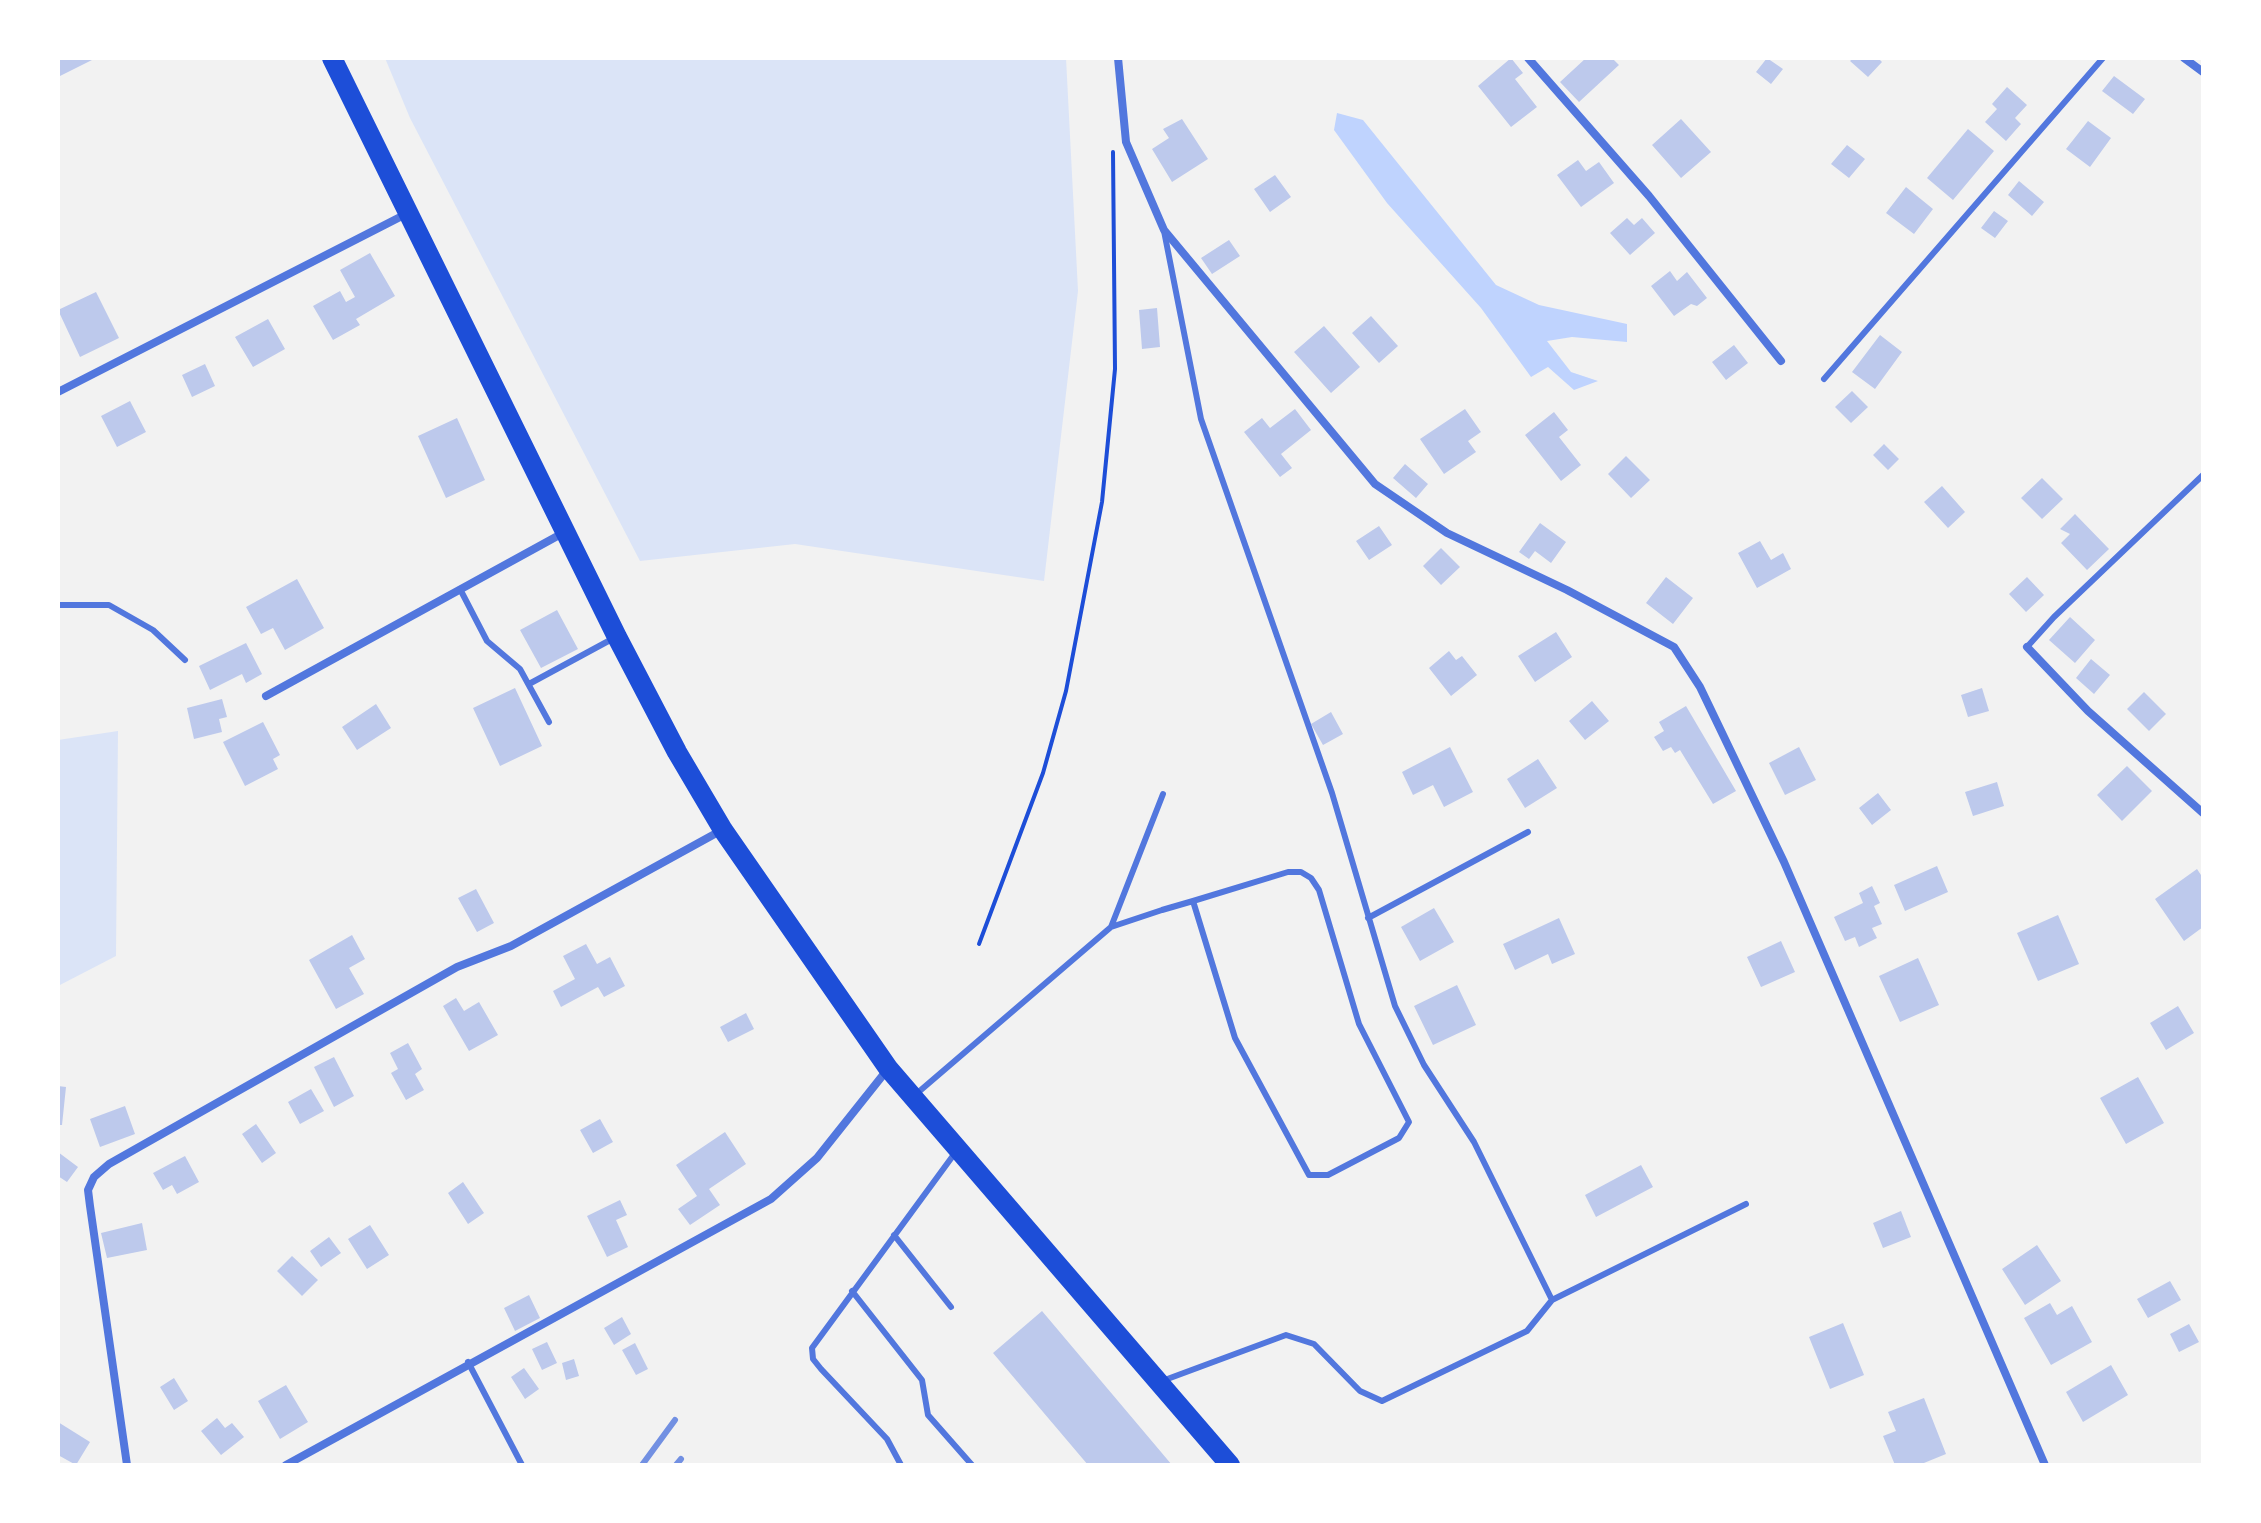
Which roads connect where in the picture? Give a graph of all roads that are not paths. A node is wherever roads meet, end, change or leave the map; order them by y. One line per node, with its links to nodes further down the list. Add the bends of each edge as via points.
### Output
1 (332, 58): 7 (main road)
2 (1118, 58): 8 (street, via 1126,142)
3 (1528, 58): 9 (street, via 1649,196)
4 (2103, 58): 10 (lane)
5 (2184, 58): 6 (street)
6 (2203, 72)
7 (409, 213): 11 (street); 13 (main road)
8 (1164, 230): 27 (lane, via 1201,419 1332,793); 45 (street, via 1375,484 1447,533 1674,647 1700,687 1784,862)
9 (1781, 361)
10 (1824, 379)
11 (58, 392)
12 (2203, 475): 17 (lane)
13 (565, 532): 14 (street); 16 (main road)
14 (460, 589): 19 (lane, via 493,650 520,669); 20 (street)
15 (58, 605): 18 (lane, via 109,605 153,630)
16 (617, 637): 19 (lane); 24 (main road)
17 (2027, 647): 23 (street, via 2088,711)
18 (185, 660)
19 (529, 684): 21 (lane)
20 (266, 696)
21 (549, 722)
22 (1163, 794): 28 (lane)
23 (2203, 813)
24 (723, 830): 29 (main road); 39 (street, via 511,946 457,967 94,1177 88,1190)
25 (1528, 832): 27 (lane)
26 (1193, 901): 26 (lane, via 1288,872 1311,878 1359,1024 1409,1122 1399,1138 1328,1175 1309,1175 1235,1038); 28 (lane)
27 (1368, 918): 35 (lane, via 1395,1006 1424,1065 1474,1142)
28 (1111, 927): 30 (lane)
29 (888, 1068): 30 (main road); 37 (street, via 817,1158 771,1199)
30 (912, 1097): 31 (main road)
31 (957, 1150): 33 (lane); 38 (main road)
32 (1746, 1204): 35 (lane)
33 (894, 1235): 34 (lane); 36 (lane)
34 (852, 1291): 42 (lane, via 820,1333 813,1359 887,1439); 43 (lane, via 922,1380 928,1415)
35 (1552, 1300): 38 (lane, via 1527,1331 1382,1401 1360,1391 1314,1344 1286,1335)
36 (951, 1307)
37 (468, 1362): 40 (street); 41 (lane)
38 (1159, 1382): 44 (main road)
39 (127, 1465)
40 (286, 1465)
41 (522, 1465)
42 (901, 1465)
43 (972, 1465)
44 (1230, 1465)
45 (2045, 1465)

